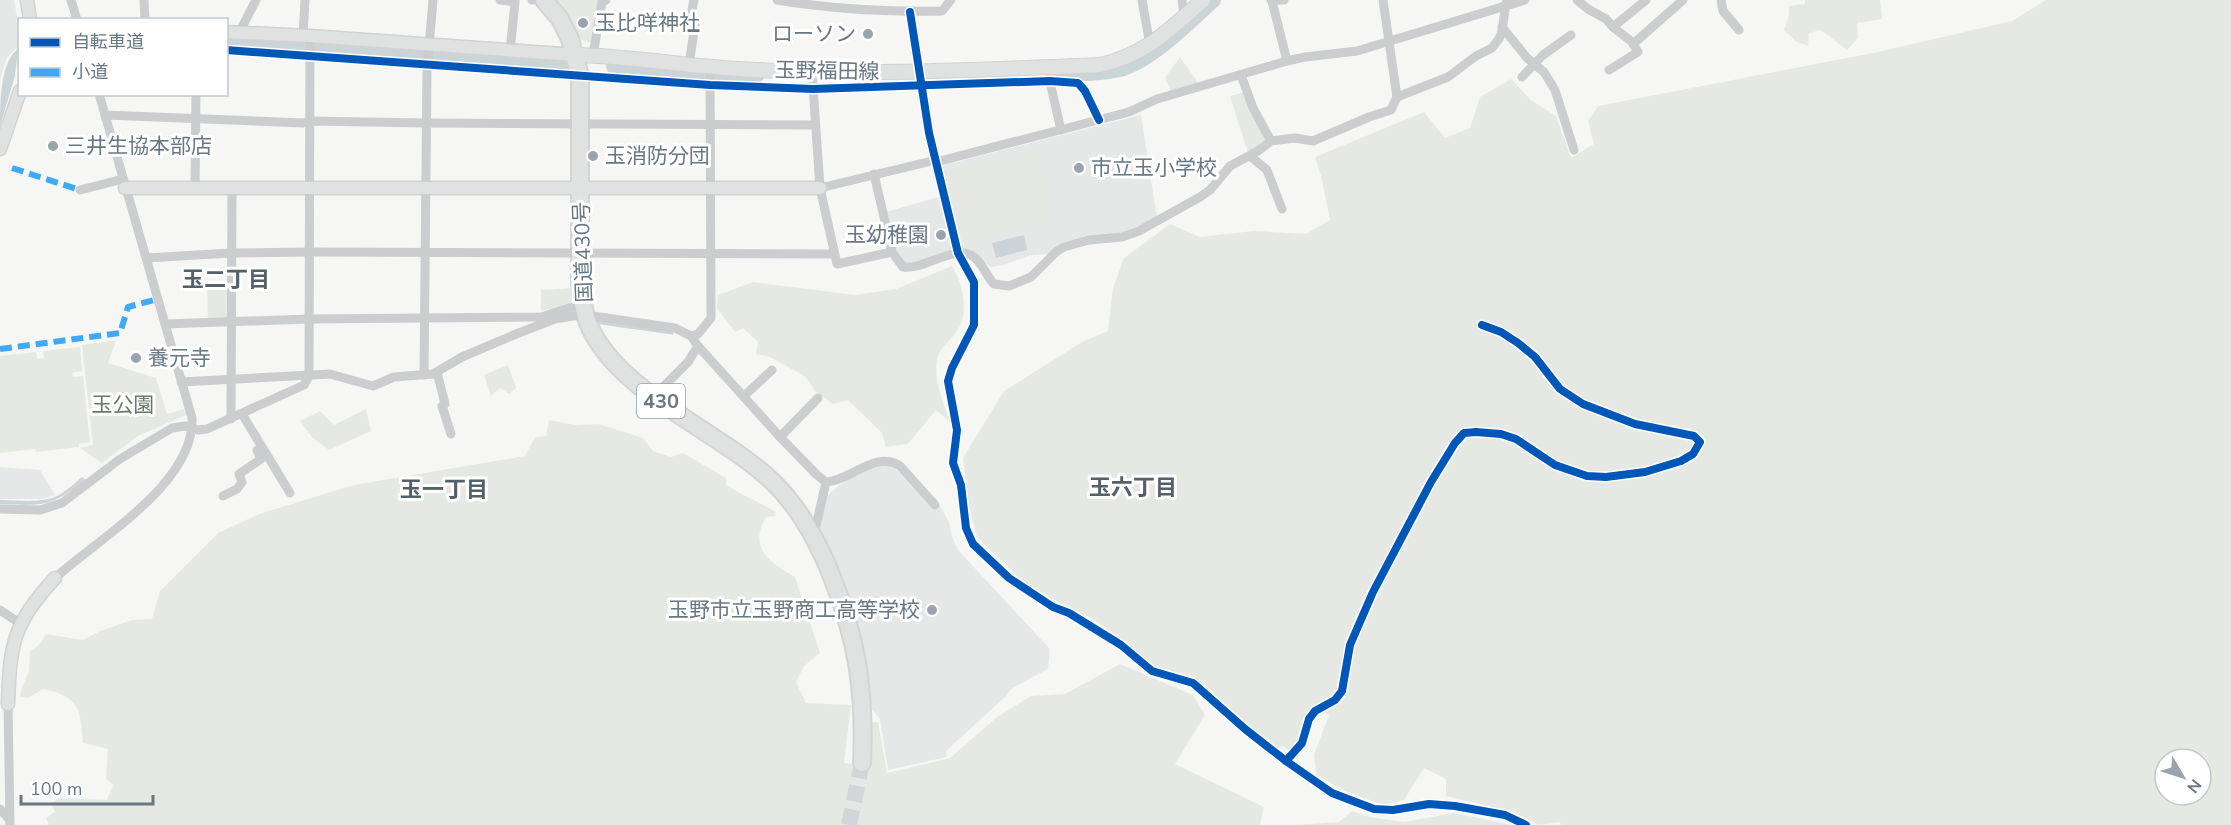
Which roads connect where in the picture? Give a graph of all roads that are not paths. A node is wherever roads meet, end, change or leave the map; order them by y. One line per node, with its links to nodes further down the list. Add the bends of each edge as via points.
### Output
1 (27, 0): 28 (street)
2 (71, 0): 29 (street)
3 (144, 0): 30 (street)
4 (256, 0): 34 (street)
5 (305, 0): 36 (street)
6 (433, 0): 40 (street)
7 (500, 0): 23 (street)
8 (544, 0): 44 (highway, 国道430号 / 430, via 560,20)
9 (606, 0): 45 (street, via 602,2)
10 (694, 0): 49 (street, via 689,24 695,25)
11 (781, 0): 26 (street)
12 (951, 0): 26 (street, via 942,11)
13 (1142, 0): 39 (street)
14 (1182, 0): 27 (street)
15 (1203, 0): 27 (main road, 玉野福田線)
16 (1284, 0): 24 (street)
17 (1383, 0): 37 (street)
18 (1525, 0): 25 (street)
19 (1576, 0): 32 (street, via 1606,18)
20 (1646, 0): 32 (street)
21 (1683, 0): 38 (street)
22 (1721, 0): 33 (street, via 1723,11)
23 (516, 1): 42 (street)
24 (1271, 1): 46 (street)
25 (1506, 3): 31 (street); 37 (street)
26 (910, 12): 56 (street)
27 (1184, 16): 39 (main road, 玉野福田線)
28 (30, 18)
29 (76, 18)
30 (144, 18)
31 (1502, 27): 48 (street); 61 (street, via 1492,48 1448,77)
32 (1613, 27): 38 (street)
33 (1739, 30)
34 (233, 32): 36 (street)
35 (1571, 35): 48 (street)
36 (308, 37): 40 (street); 43 (street)
37 (1389, 42): 46 (street, via 1347,53); 61 (street)
38 (1634, 44): 50 (street, via 1638,52)
39 (1150, 45): 51 (main road, 玉野福田線, via 1120,60)
40 (429, 48): 42 (street); 47 (street)
41 (228, 50): 43 (street)
42 (510, 51): 44 (street)
43 (309, 54): 47 (street); 65 (street)
44 (576, 55): 45 (main road, 玉野福田線); 53 (highway, 国道430号 / 430)
45 (593, 56): 49 (main road, 玉野福田線)
46 (1287, 61): 52 (street)
47 (427, 63): 53 (street); 66 (street)
48 (1534, 64): 55 (street); 73 (street, via 1555,90)
49 (689, 65): 54 (main road, 玉野福田線)
50 (1609, 70)
51 (1049, 74): 56 (main road, 玉野福田線); 64 (street, via 1078,83); 70 (street)
52 (1241, 75): 64 (street, via 1176,92); 71 (street)
53 (580, 76): 54 (street); 67 (highway, 国道430号 / 430)
54 (710, 76): 57 (main road, 玉野福田線); 68 (street)
55 (1522, 77)
56 (921, 79): 57 (main road, 玉野福田線); 75 (street)
57 (813, 80): 69 (street)
58 (18, 96): 72 (street)
59 (100, 96): 62 (street)
60 (196, 96): 63 (street)
61 (1397, 97): 71 (street, via 1386,113 1313,141)
62 (105, 115): 63 (street); 77 (street)
63 (195, 119): 65 (street); 78 (street)
64 (1099, 120): 70 (street)
65 (310, 121): 66 (street); 82 (street)
66 (426, 123): 67 (street); 80 (street)
67 (580, 123): 68 (street); 83 (highway, 国道430号 / 430)
68 (710, 124): 69 (street); 84 (street)
69 (815, 125): 81 (street)
70 (1061, 130): 75 (street)
71 (1270, 141): 74 (street)
72 (0, 149)
73 (1574, 150)
74 (1250, 156): 86 (street, via 1267,170); 92 (street, via 1230,166 1210,190 1186,206 1122,237 1064,247 1030,277 1009,286 994,284 972,255)
75 (936, 161): 76 (street); 92 (street)
76 (874, 174): 81 (street); 88 (street)
77 (124, 183): 78 (street); 85 (street); 95 (street)
78 (195, 188): 79 (street)
79 (232, 188): 82 (street); 89 (street)
80 (425, 188): 82 (street); 83 (street); 90 (street)
81 (820, 188): 84 (street); 94 (street)
82 (310, 189): 87 (street)
83 (581, 189): 84 (street); 91 (highway, 国道430号 / 430)
84 (710, 189): 93 (street)
85 (80, 190)
86 (1282, 209)
87 (310, 252): 89 (street); 90 (street); 98 (street)
88 (892, 252): 92 (street, via 906,268); 94 (street, via 837,264)
89 (231, 253): 95 (street); 99 (street)
90 (425, 253): 91 (street); 97 (street)
91 (580, 253): 93 (street); 96 (highway, 国道430号 / 430)
92 (958, 253): 129 (street, via 974,282 974,325 948,381 957,430 953,463 973,544 1009,578 1121,645 1152,670 1193,683)
93 (711, 254): 94 (street); 102 (street, via 711,318 698,334)
94 (834, 254)
95 (146, 258): 100 (street)
96 (584, 310): 97 (street, via 541,317); 102 (street, via 675,328); 105 (street, via 462,357); 110 (highway, 国道430号 / 430, via 609,358)
97 (424, 318): 98 (street); 106 (street)
98 (309, 319): 99 (street); 107 (street)
99 (231, 322): 100 (street); 108 (street)
100 (165, 324): 109 (street)
101 (1482, 325): 129 (street, via 1518,343 1535,357 1560,389 1583,404 1635,424 1694,436 1700,442 1693,454 1682,461 1645,472 1587,476 1555,465 1516,439 1501,434 1464,433 1431,482 1373,592 1350,645 1342,691 1316,711 1302,743)
102 (691, 336): 103 (street)
103 (698, 346): 110 (street, via 688,362); 111 (street)
104 (772, 370): 111 (street)
105 (437, 372): 106 (street); 116 (street)
106 (424, 375): 107 (street, via 394,377 373,386 330,374)
107 (309, 376): 108 (street); 113 (street, via 304,385)
108 (231, 380): 109 (street); 114 (street)
109 (182, 382): 115 (street)
110 (654, 396): 124 (highway, 国道430号 / 430, via 771,481)
111 (744, 396): 117 (street)
112 (818, 398): 117 (street)
113 (242, 414): 114 (street); 118 (street)
114 (231, 419): 115 (street, via 207,429)
115 (192, 428): 123 (street, via 172,428 120,459 62,503 40,510); 125 (street, via 185,454 149,501)
116 (451, 434)
117 (780, 437): 119 (street)
118 (259, 444): 120 (street); 121 (street, via 256,446 261,459 239,474 242,482 237,489)
119 (826, 482): 122 (street, via 837,481 880,460 893,461); 124 (street)
120 (290, 493)
121 (223, 496)
122 (934, 505)
123 (0, 510)
124 (814, 535): 130 (highway, 国道430号 / 430, via 841,598 855,648 863,705)
125 (56, 578): 127 (street)
126 (0, 610): 127 (street)
127 (21, 624): 128 (street, via 9,662)
128 (8, 704): 132 (street)
129 (1286, 761): 133 (street, via 1332,793 1374,809 1455,806 1505,815)
130 (862, 763)
131 (0, 809): 132 (street)
132 (6, 821)
133 (1526, 825)

